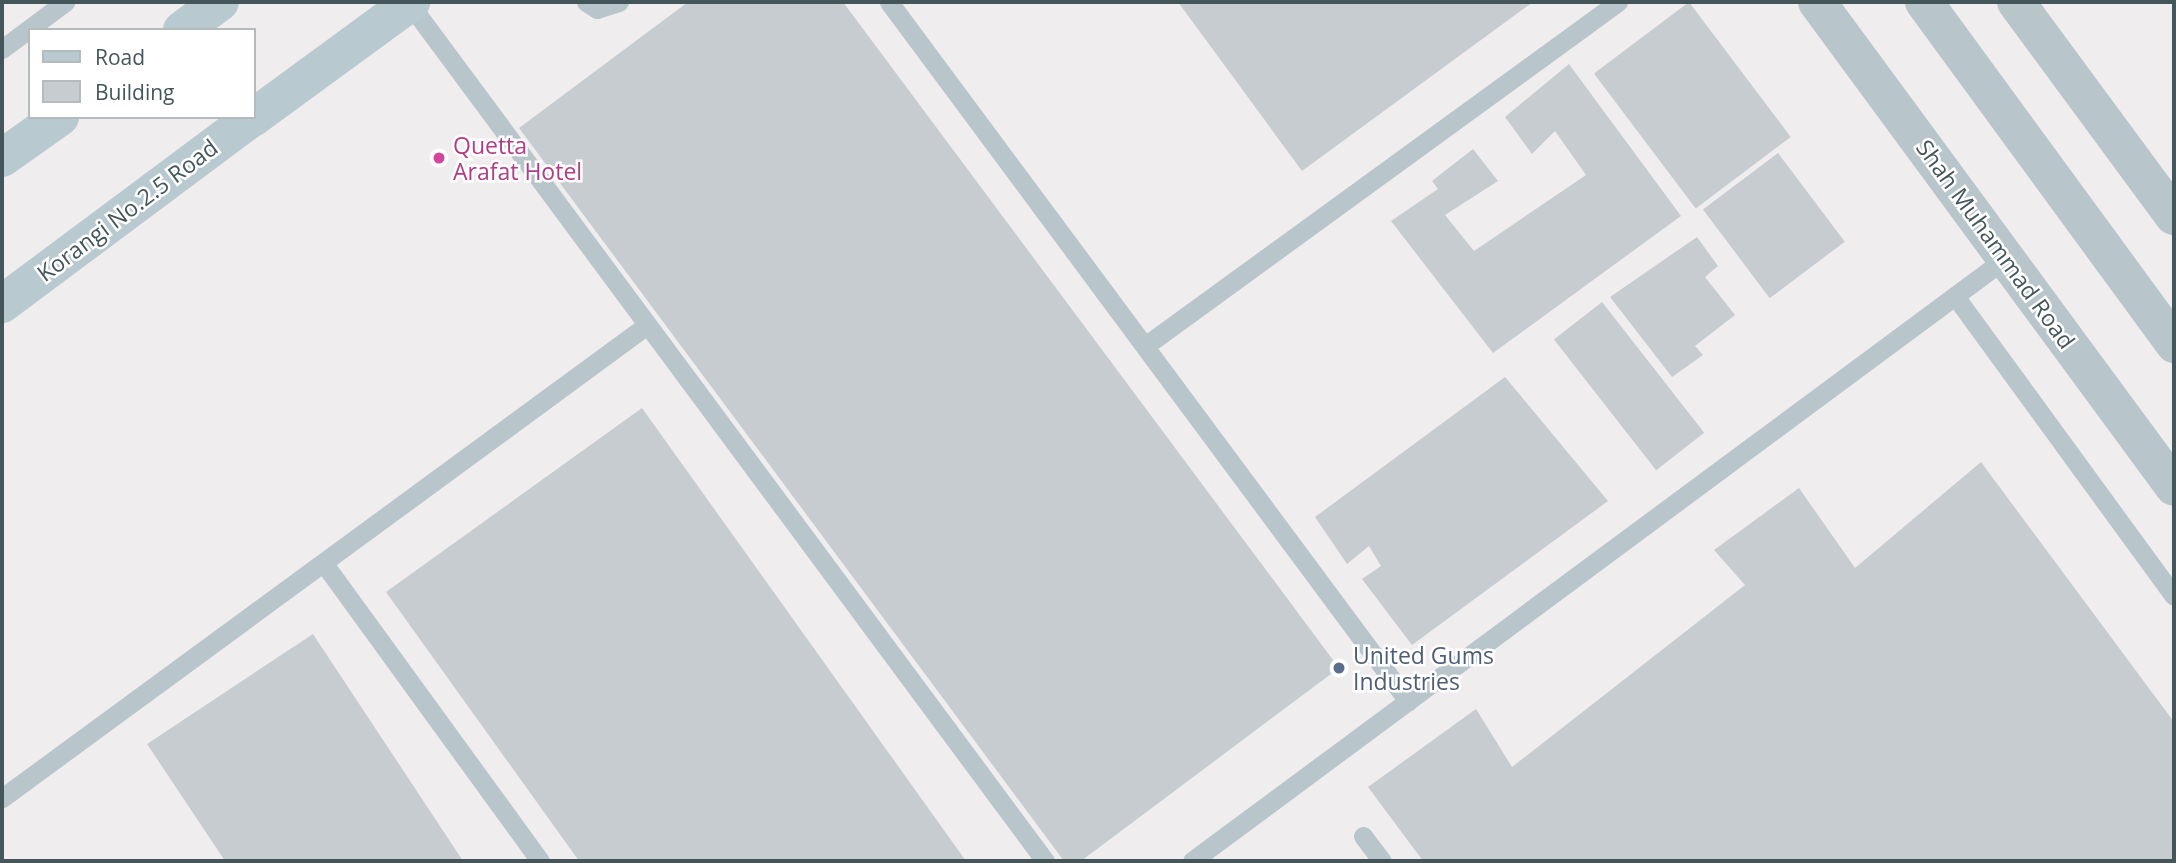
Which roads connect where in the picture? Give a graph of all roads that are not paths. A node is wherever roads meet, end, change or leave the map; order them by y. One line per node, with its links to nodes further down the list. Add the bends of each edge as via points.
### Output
1 (65, 2): 11 (lane)
2 (220, 2): 12 (main road)
3 (586, 2): 4 (lane, via 597,9)
4 (619, 2)
5 (889, 2): 25 (lane)
6 (1618, 2): 25 (lane)
7 (1817, 2): 20 (street, Shah Muhammad Road)
8 (1924, 2): 24 (street)
9 (2016, 2): 19 (street)
10 (410, 3): 15 (main road, Korangi No.2.5 Road); 23 (lane)
11 (30, 28)
12 (185, 28)
13 (28, 30): 14 (lane)
14 (2, 49)
15 (256, 115)
16 (57, 119): 18 (main road)
17 (250, 119): 22 (main road, Korangi No.2.5 Road)
18 (2, 159)
19 (2174, 216)
20 (2006, 258): 21 (lane); 26 (street, Shah Muhammad Road)
21 (1955, 296): 28 (lane); 29 (lane)
22 (2, 304)
23 (647, 325): 27 (lane); 33 (lane)
24 (2174, 344)
25 (1145, 346): 29 (lane)
26 (2174, 487)
27 (325, 565): 30 (lane); 32 (lane)
28 (2174, 596)
29 (1408, 701): 34 (lane)
30 (2, 798)
31 (1363, 836): 35 (lane)
32 (540, 861)
33 (1045, 861)
34 (1192, 861)
35 (1382, 861)

